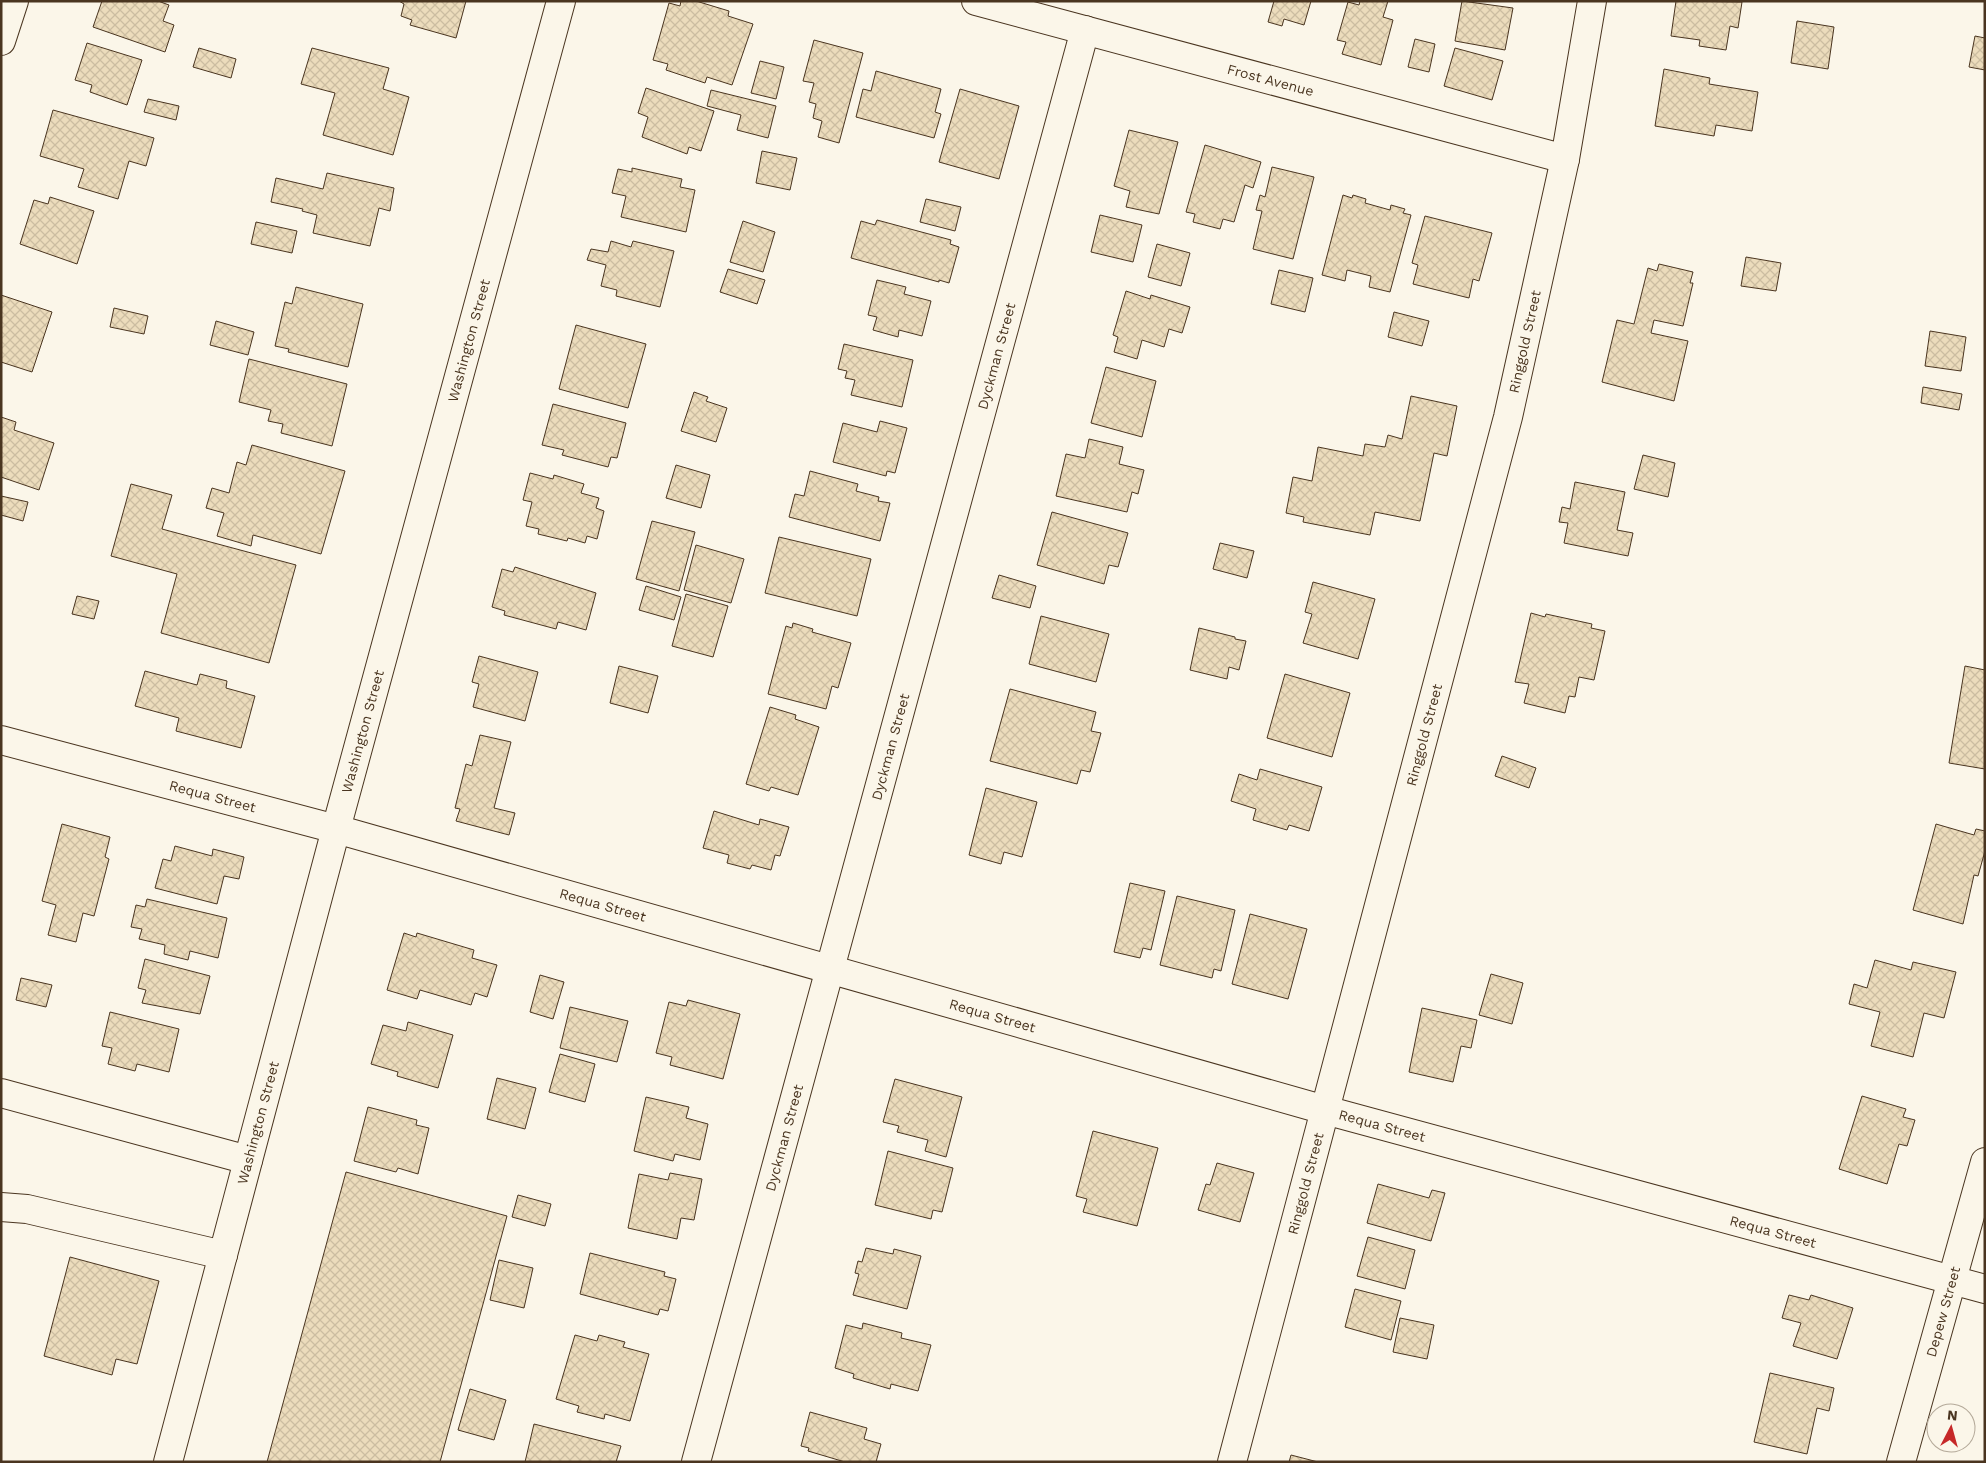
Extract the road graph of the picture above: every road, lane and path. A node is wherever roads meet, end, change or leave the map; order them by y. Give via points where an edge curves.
1 (14, 1) edge
2 (561, 1) edge
3 (976, 1) edge
4 (1592, 1) edge
5 (1085, 30) junction
6 (1, 41) edge
7 (1566, 159) junction
8 (1, 740) edge
9 (336, 829) junction
10 (831, 969) junction
11 (1, 1093) edge
12 (1325, 1110) junction
13 (248, 1160) junction
14 (1985, 1162) edge
15 (1, 1207) edge
16 (223, 1255) junction
17 (1952, 1281) junction
18 (1985, 1289) edge
19 (168, 1462) edge
20 (696, 1462) edge
21 (1232, 1462) edge
22 (1901, 1462) edge

1 - 6 street
2 - 9 street, Washington Street
3 - 5 street, Frost Avenue
4 - 7 street, Ringgold Street
5 - 7 street, Frost Avenue
5 - 10 street, Dyckman Street
7 - 12 street, Ringgold Street via 1508,416
8 - 9 street, Requa Street
9 - 10 street, Requa Street
9 - 13 street, Washington Street
10 - 12 street, Requa Street
10 - 20 street, Dyckman Street
11 - 13 street
12 - 17 street, Requa Street
12 - 21 street, Ringgold Street
13 - 16 street, Washington Street
14 - 17 street, Depew Street
15 - 16 street via 27,1209
16 - 19 street, Washington Street
17 - 18 street, Requa Street
17 - 22 street, Depew Street

